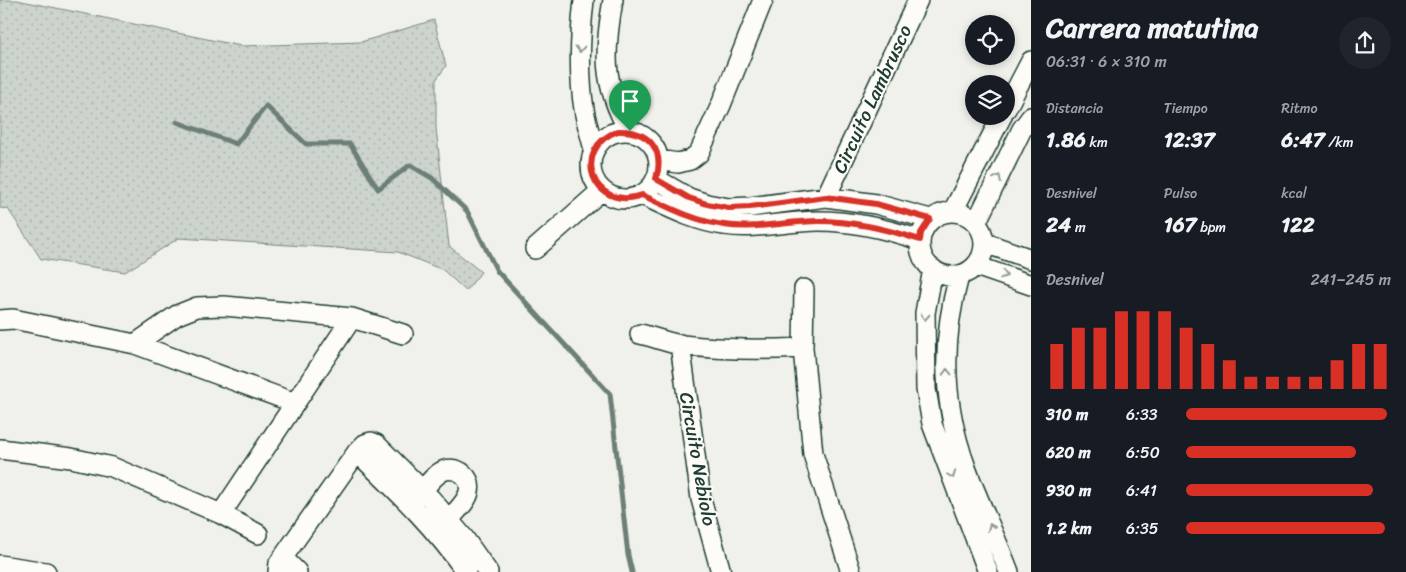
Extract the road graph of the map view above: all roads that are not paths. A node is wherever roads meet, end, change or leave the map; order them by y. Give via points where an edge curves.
1 (584, 0) edge
2 (613, 0) edge
3 (763, 0) edge
4 (918, 0) edge
5 (1031, 61) edge
6 (1015, 92) edge
7 (1031, 117) edge
8 (997, 125) edge
9 (630, 131) junction
10 (594, 150) junction
11 (659, 160) junction
12 (656, 179) junction
13 (602, 190) junction
14 (642, 195) junction
15 (826, 197) junction
16 (953, 211) junction
17 (930, 219) junction
18 (977, 222) junction
19 (920, 240) junction
20 (985, 243) junction
21 (535, 249) dead end
22 (1031, 259) edge
23 (976, 266) junction
24 (933, 269) junction
25 (959, 276) junction
26 (1031, 285) edge
27 (804, 289) dead end
28 (352, 318) junction
29 (0, 320) edge
30 (403, 334) dead end
31 (640, 334) dead end
32 (135, 344) junction
33 (680, 344) junction
34 (803, 348) junction
35 (296, 402) junction
36 (0, 449) edge
37 (423, 500) junction
38 (221, 514) junction
39 (448, 520) junction
40 (258, 534) dead end
41 (0, 565) edge
42 (280, 565) edge
43 (46, 572) edge
44 (297, 572) edge
45 (466, 572) edge
46 (488, 572) edge
47 (721, 572) edge
48 (851, 572) edge
49 (988, 572) edge
50 (1009, 572) edge

1 -> 10 street via 580,68 584,110
2 - 9 street via 606,60 613,97
3 - 11 street via 698,153 690,160 678,163
4 - 15 street, Circuito Lambrusco
5 - 6 street
18 -> 7 street via 1022,129
8 - 16 street
9 - 10 street via 609,134
9 - 11 street via 649,140
10 - 13 street via 593,175
11 - 12 street
12 - 14 street
12 - 15 street via 689,198 729,208
13 - 14 street via 621,199
13 - 21 street
14 - 19 street via 696,219 724,225 747,227 820,221 893,232
15 - 17 street via 876,204
16 - 17 street
16 - 18 street via 963,212
17 - 19 street
18 - 20 street
19 - 24 street via 920,250
20 - 22 street
20 - 23 street via 984,254
23 - 25 street
23 -> 26 street
24 - 25 street via 942,275
24 -> 49 street via 925,313 926,389 932,424
50 -> 25 street via 973,485 951,414 947,358 949,324
27 - 34 street
28 - 30 street
28 - 32 street via 224,306 197,307 177,315
28 - 35 street
29 - 32 street via 13,319
31 - 33 street
32 - 35 street
33 - 34 street via 754,350
33 - 47 street, Circuito Nebiolo via 701,499
34 - 48 street via 814,454
35 - 38 street
36 - 38 street via 112,467
37 - 39 street
37 - 39 street via 437,474 445,470 462,472 469,485 467,497
37 - 42 street via 357,452
37 - 45 street
38 - 40 street
39 - 46 street
41 - 43 street
42 - 44 street

